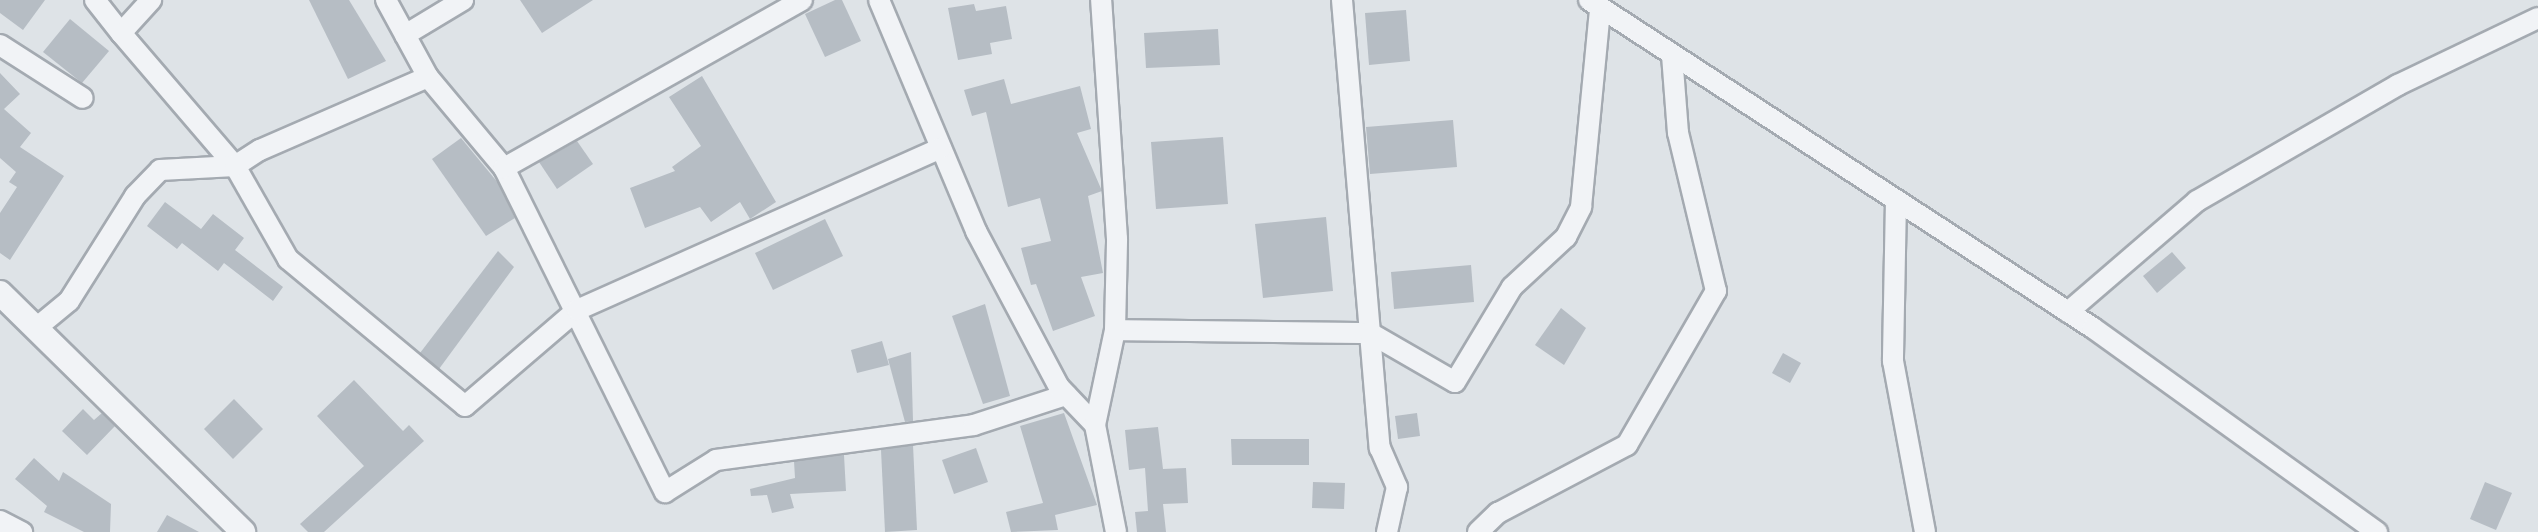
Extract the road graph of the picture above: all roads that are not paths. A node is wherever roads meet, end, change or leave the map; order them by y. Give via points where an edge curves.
1 (95, 0) edge
2 (151, 0) edge
3 (386, 0) edge
4 (464, 0) edge
5 (802, 0) edge
6 (879, 0) edge
7 (1101, 0) edge
8 (1342, 0) edge
9 (1595, 3) edge
10 (2538, 18) edge
11 (121, 33) junction
12 (405, 35) junction
13 (0, 45) edge
14 (1672, 55) junction
15 (428, 77) junction
16 (83, 98) dead end
17 (941, 148) junction
18 (236, 166) junction
19 (504, 168) junction
20 (1896, 200) junction
21 (0, 293) edge
22 (577, 310) junction
23 (2068, 312) junction
24 (35, 329) junction
25 (1115, 330) junction
26 (1370, 333) junction
27 (1066, 395) junction
28 (1095, 425) junction
29 (0, 521) edge
30 (2369, 529) edge
31 (22, 532) edge
32 (243, 532) edge
33 (1116, 532) edge
34 (1387, 532) edge
35 (1478, 532) edge
36 (1924, 532) edge

1 - 11 street
2 - 11 street
3 - 12 street
4 - 12 street
5 - 19 street
6 - 17 street
7 - 25 street via 1117,239
8 - 26 street
9 - 14 street
9 - 26 street via 1581,207 1566,237 1512,287 1455,382
10 - 23 street via 2398,85 2197,201
11 - 18 street
12 - 15 street
13 - 16 street
14 - 20 street
14 - 35 street via 1678,133 1716,291 1627,445 1498,513
15 - 18 street via 260,150
15 - 19 street
17 - 22 street
17 - 27 street via 976,231
18 - 22 street via 288,259 465,406
18 - 24 street via 160,170 135,196 69,301
19 - 22 street
20 - 23 street
20 - 36 street via 1893,361
21 - 24 street
22 - 27 street via 665,492 716,460 974,425
23 - 30 street
24 - 32 street
25 - 26 street
25 - 28 street
26 - 34 street via 1380,448 1397,487
27 - 28 street
28 - 33 street
29 - 31 street

